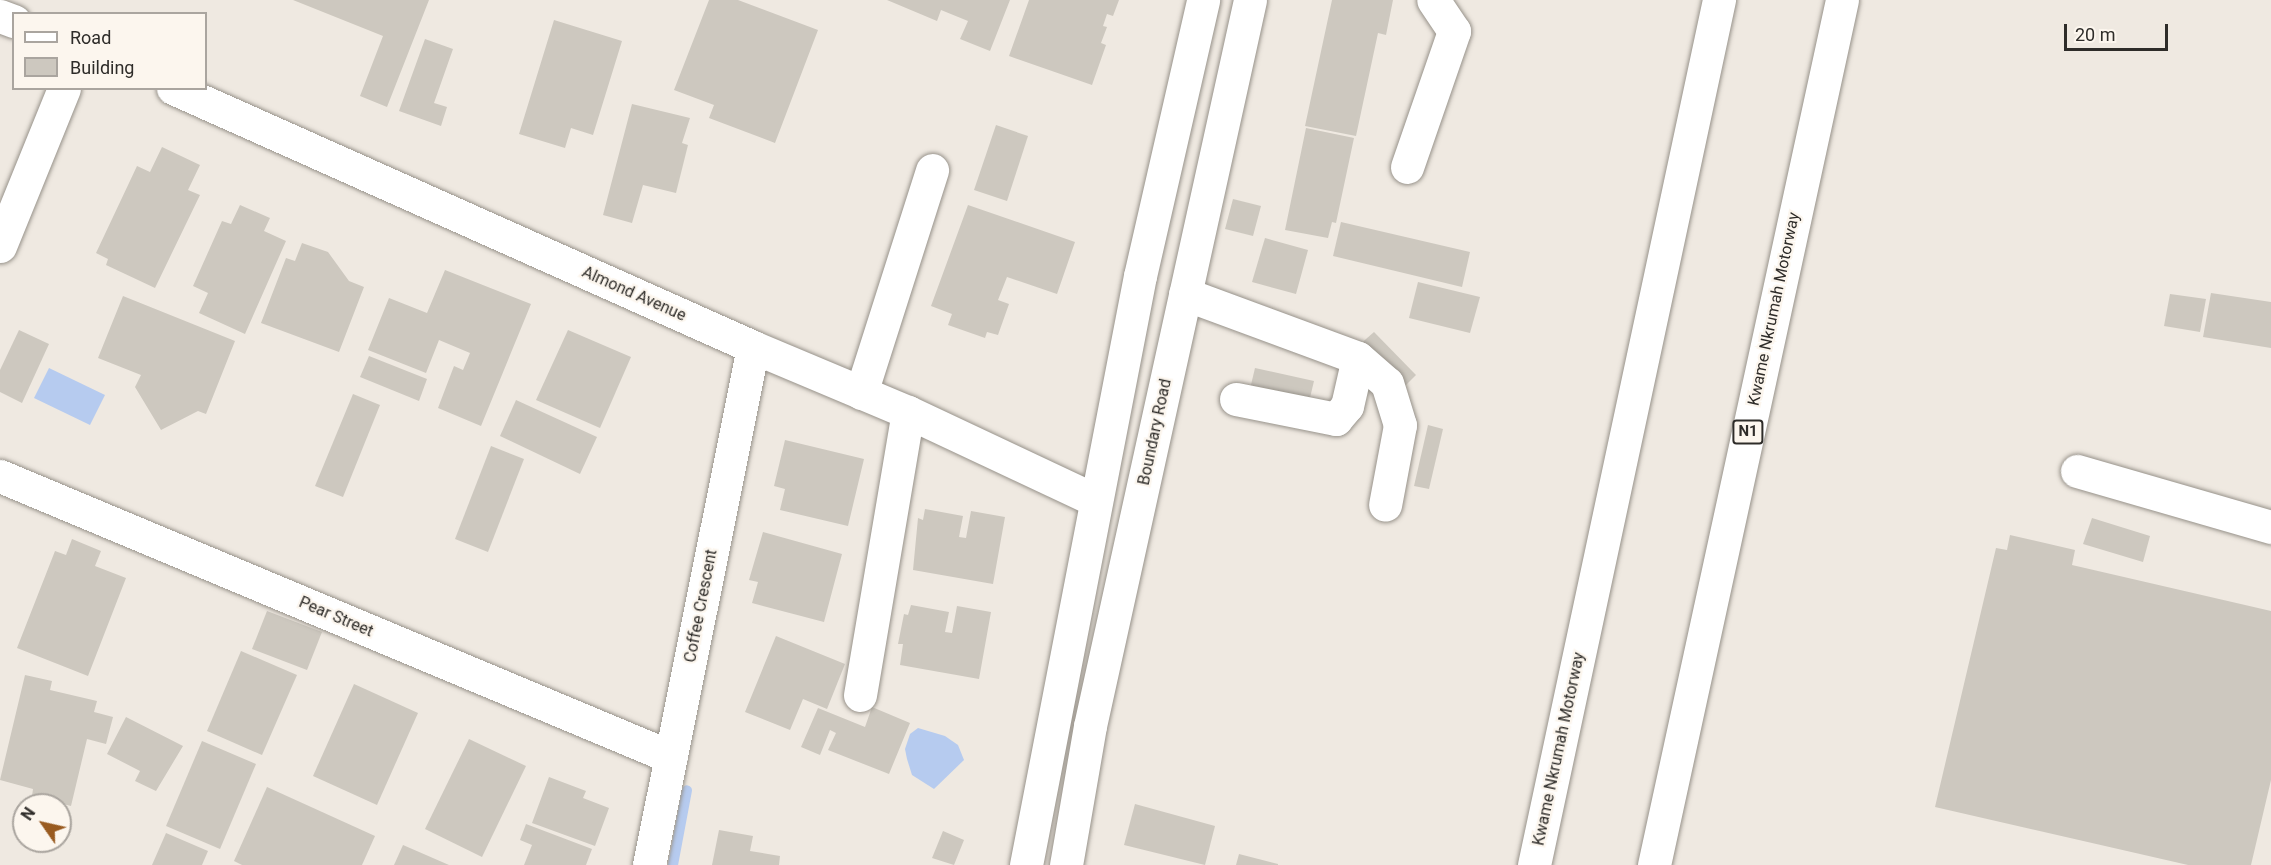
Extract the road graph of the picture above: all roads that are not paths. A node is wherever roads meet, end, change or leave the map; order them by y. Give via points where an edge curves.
1 (1203, 0) edge
2 (1250, 0) edge
3 (1433, 0) edge
4 (1719, 0) edge
5 (1842, 0) edge
6 (63, 90) edge
7 (177, 90) edge
8 (1407, 167) dead end
9 (932, 170) dead end
10 (0, 246) edge
11 (1185, 294) junction
12 (753, 347) junction
13 (1358, 358) junction
14 (861, 393) junction
15 (1236, 399) dead end
16 (908, 412) junction
17 (2077, 471) dead end
18 (0, 476) edge
19 (1095, 500) junction
20 (1385, 505) dead end
21 (2271, 527) edge
22 (860, 695) dead end
23 (671, 757) junction
24 (649, 865) edge
25 (1026, 865) edge
26 (1066, 865) edge
27 (1534, 865) edge
28 (1654, 865) edge

1 - 19 main road via 1140,276
2 - 11 main road, Boundary Road
3 - 8 main road via 1454,31
4 - 27 main road, Kwame Nkrumah Motorway
5 - 28 main road, Kwame Nkrumah Motorway / N1
6 - 10 main road
7 - 12 main road, Almond Avenue
9 - 14 main road
11 - 13 main road
11 - 26 main road, Boundary Road via 1090,726
12 - 14 main road, Almond Avenue
12 - 23 main road, Coffee Crescent
13 - 15 main road via 1347,406 1336,419
13 - 20 main road via 1387,383 1400,425
14 - 16 main road, Almond Avenue
16 - 19 main road, Almond Avenue
16 - 22 main road
17 - 21 main road
18 - 23 main road, Pear Street
19 - 25 main road
23 - 24 main road, Coffee Crescent

